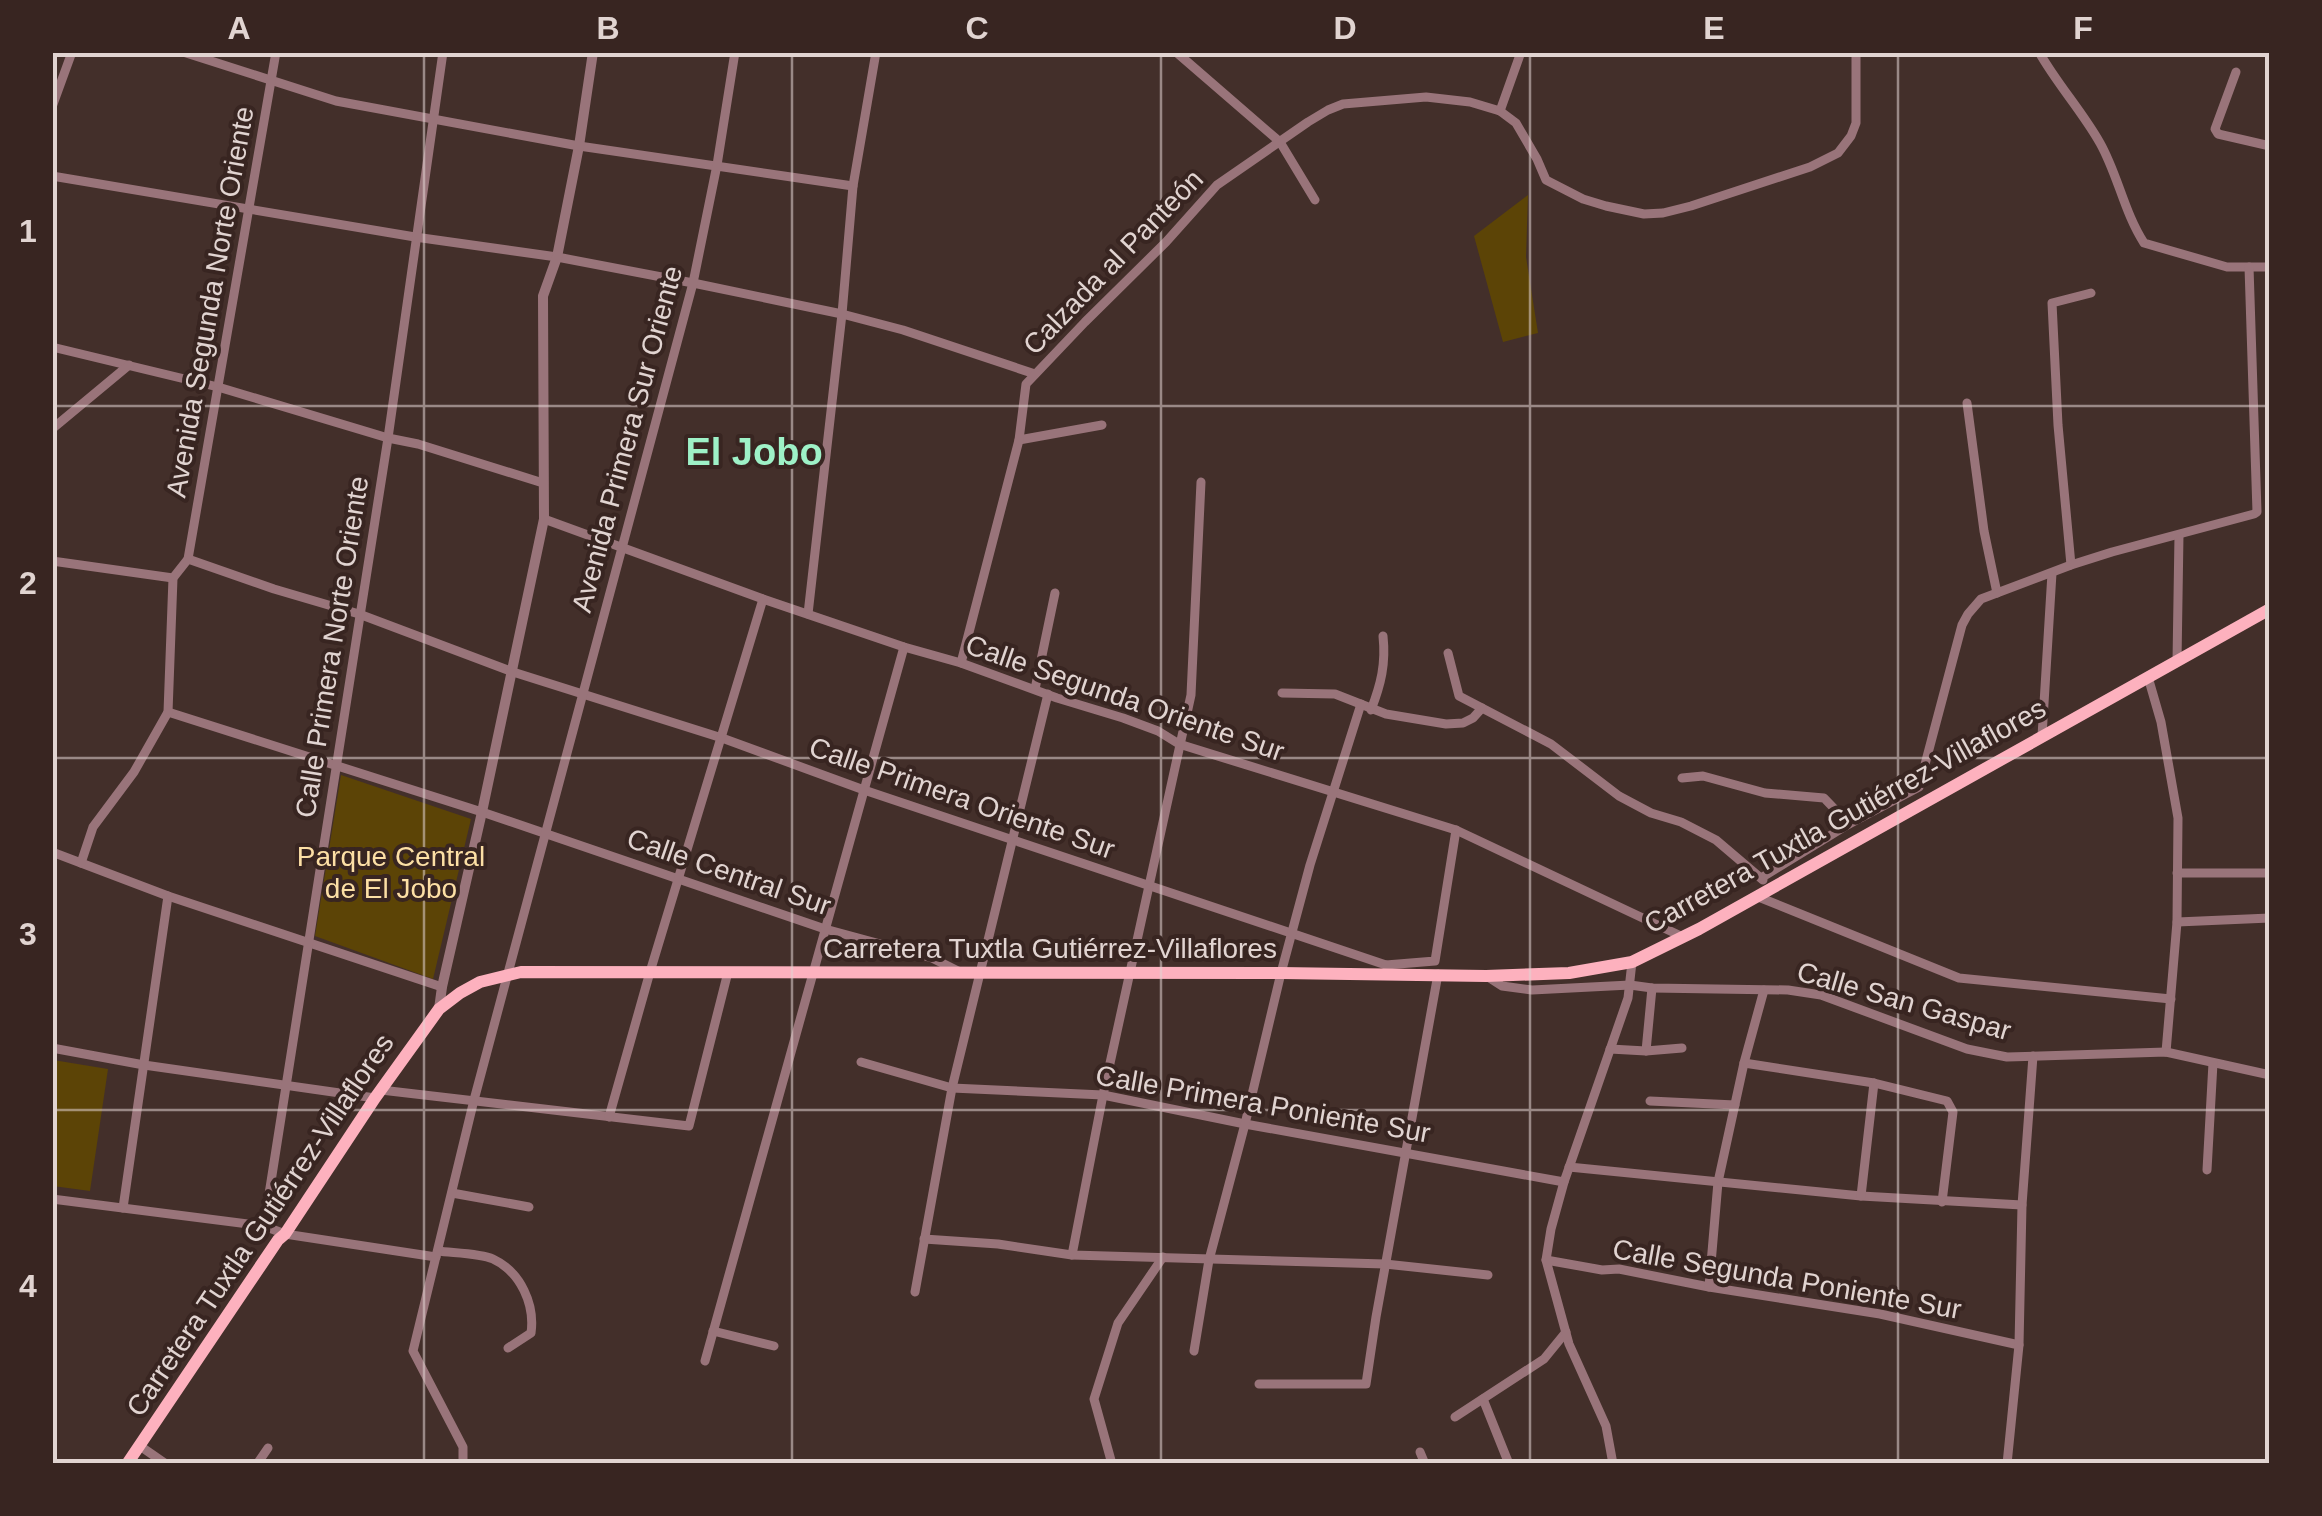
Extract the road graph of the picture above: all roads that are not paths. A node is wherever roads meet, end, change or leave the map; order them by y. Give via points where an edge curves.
1 (72, 52) edge
2 (183, 52) edge
3 (276, 52) edge
4 (443, 52) edge
5 (593, 52) edge
6 (735, 52) edge
7 (876, 52) edge
8 (1176, 52) edge
9 (1521, 52) edge
10 (1856, 52) edge
11 (2038, 52) edge
12 (2236, 72) dead end
13 (271, 81) junction
14 (52, 108) edge
15 (1500, 111) junction
16 (435, 119) junction
17 (1280, 142) junction
18 (580, 146) junction
19 (2270, 146) edge
20 (717, 165) junction
21 (52, 176) edge
22 (853, 186) junction
23 (1314, 200) dead end
24 (249, 209) junction
25 (415, 238) junction
26 (557, 257) junction
27 (2249, 267) junction
28 (2270, 267) edge
29 (693, 283) junction
30 (2091, 292) dead end
31 (842, 314) junction
32 (52, 347) edge
33 (129, 364) junction
34 (1035, 374) junction
35 (218, 387) junction
36 (1967, 402) dead end
37 (1102, 426) dead end
38 (52, 430) edge
39 (388, 438) junction
40 (1019, 440) junction
41 (1201, 482) dead end
42 (543, 483) junction
43 (544, 519) junction
44 (2179, 536) junction
45 (622, 548) junction
46 (188, 560) junction
47 (52, 561) edge
48 (2072, 565) junction
49 (2052, 573) junction
50 (174, 578) junction
51 (1055, 594) dead end
52 (1997, 594) junction
53 (763, 599) junction
54 (2270, 609) edge
55 (359, 614) junction
56 (808, 614) junction
57 (1383, 636) dead end
58 (904, 647) junction
59 (1448, 653) dead end
60 (2177, 661) junction
61 (962, 663) junction
62 (513, 672) junction
63 (2148, 677) junction
64 (1035, 689) junction
65 (1282, 693) dead end
66 (1048, 694) junction
67 (582, 696) junction
68 (1361, 704) junction
69 (1482, 708) junction
70 (1371, 710) junction
71 (168, 712) junction
72 (2042, 736) junction
73 (722, 738) junction
74 (1179, 744) junction
75 (336, 765) junction
76 (1682, 778) dead end
77 (1919, 786) junction
78 (864, 790) junction
79 (1943, 792) junction
80 (1332, 793) junction
81 (482, 812) junction
82 (1849, 824) junction
83 (1456, 830) junction
84 (546, 834) junction
85 (1012, 838) junction
86 (52, 852) edge
87 (80, 863) junction
88 (2177, 873) junction
89 (2270, 873) edge
90 (679, 878) junction
91 (1151, 885) junction
92 (1762, 888) junction
93 (168, 896) junction
94 (2270, 918) edge
95 (2177, 922) junction
96 (825, 929) junction
97 (1291, 934) junction
98 (1683, 937) junction
99 (308, 943) junction
100 (907, 952) junction
101 (1632, 962) junction
102 (1437, 968) junction
103 (1388, 970) junction
104 (650, 972) junction
105 (728, 972) junction
106 (814, 972) junction
107 (899, 972) junction
108 (960, 973) junction
109 (982, 973) junction
110 (1281, 973) junction
111 (509, 974) junction
112 (1131, 974) junction
113 (1486, 976) junction
114 (1630, 986) junction
115 (442, 987) junction
116 (1652, 988) junction
117 (1764, 990) junction
118 (2172, 1000) junction
119 (439, 1009) junction
120 (52, 1048) edge
121 (1682, 1048) dead end
122 (1610, 1049) junction
123 (1646, 1051) junction
124 (2166, 1052) junction
125 (2034, 1056) junction
126 (862, 1062) dead end
127 (1744, 1063) junction
128 (2213, 1063) junction
129 (144, 1064) junction
130 (2270, 1076) edge
131 (1874, 1083) junction
132 (286, 1085) junction
133 (952, 1088) junction
134 (378, 1094) junction
135 (1103, 1095) junction
136 (474, 1100) junction
137 (1650, 1101) dead end
138 (1736, 1104) junction
139 (609, 1117) junction
140 (1245, 1124) junction
141 (1408, 1153) junction
142 (1569, 1167) junction
143 (2207, 1170) dead end
144 (1564, 1182) junction
145 (1718, 1182) junction
146 (452, 1193) junction
147 (1860, 1196) junction
148 (52, 1198) edge
149 (1942, 1202) junction
150 (2022, 1205) junction
151 (529, 1206) dead end
152 (123, 1208) junction
153 (264, 1226) junction
154 (285, 1234) junction
155 (924, 1239) junction
156 (437, 1254) junction
157 (1072, 1254) junction
158 (1163, 1257) junction
159 (1209, 1260) junction
160 (1546, 1260) junction
161 (1386, 1264) junction
162 (1488, 1275) dead end
163 (1710, 1287) junction
164 (914, 1292) dead end
165 (713, 1331) junction
166 (1566, 1332) junction
167 (774, 1346) dead end
168 (2019, 1346) junction
169 (508, 1348) dead end
170 (1194, 1351) dead end
171 (705, 1362) dead end
172 (1260, 1384) dead end
173 (1483, 1398) junction
174 (1455, 1416) dead end
175 (140, 1446) junction
176 (268, 1448) dead end
177 (1420, 1452) dead end
178 (127, 1464) edge
179 (166, 1464) edge
180 (257, 1464) edge
181 (463, 1464) edge
182 (1112, 1464) edge
183 (1425, 1464) edge
184 (1510, 1464) edge
185 (1613, 1464) edge
186 (2007, 1464) edge

1 - 14 street
2 - 13 street
3 - 13 street, Avenida Segunda Norte Oriente
4 - 16 street, Calle Primera Norte Oriente
5 - 18 street
6 - 20 street, Avenida Primera Sur Oriente
7 - 22 street
8 - 17 street
9 - 15 street
10 - 15 street via 1856,123 1838,153 1691,206 1644,214 1583,199 1546,180 1516,123
11 - 27 street via 2099,141 2144,244
12 - 19 street via 2215,129
13 - 16 street
13 - 24 street, Avenida Segunda Norte Oriente
15 - 17 street, Calzada al Panteón via 1426,97 1344,104
16 - 18 street
16 - 25 street, Calle Primera Norte Oriente
17 - 23 street
17 - 34 street, Calzada al Panteón via 1217,184
18 - 20 street
18 - 26 street
20 - 22 street
20 - 29 street, Avenida Primera Sur Oriente
21 - 24 street
22 - 31 street
24 - 25 street
24 - 35 street, Avenida Segunda Norte Oriente
25 - 26 street
25 - 39 street, Calle Primera Norte Oriente
26 - 29 street
26 - 42 street via 543,296
27 - 28 street
27 - 44 street via 2257,512
29 - 31 street
29 - 45 street, Avenida Primera Sur Oriente
30 - 48 street via 2052,304
31 - 34 street
31 - 56 street
32 - 33 street
33 - 35 street
33 - 38 street
34 - 40 street, Calzada al Panteón via 1026,384
35 - 39 street
35 - 46 street, Avenida Segunda Norte Oriente
36 - 52 street
37 - 40 street
39 - 42 street
39 - 55 street, Calle Primera Norte Oriente
40 - 61 street, Calzada al Panteón
41 - 74 street via 1191,695
42 - 43 street
43 - 45 street, Calle Segunda Oriente Sur
43 - 62 street
44 - 48 street
44 - 60 street
45 - 53 street, Calle Segunda Oriente Sur
45 - 67 street, Avenida Primera Sur Oriente
46 - 50 street
46 - 55 street, Calle Primera Oriente Sur
47 - 50 street
48 - 49 street
49 - 52 street
49 - 72 street
50 - 71 street
51 - 64 street
52 - 77 street via 1981,599 1962,625
53 - 56 street, Calle Segunda Oriente Sur
53 - 73 street
54 - 60 main road, Carretera Tuxtla Gutiérrez-Villaflores
55 - 62 street, Calle Primera Oriente Sur
55 - 75 street, Calle Primera Norte Oriente
56 - 58 street, Calle Segunda Oriente Sur
57 - 70 street via 1383,676
58 - 61 street, Calle Segunda Oriente Sur
58 - 78 street
59 - 69 street via 1459,696
60 - 63 main road, Carretera Tuxtla Gutiérrez-Villaflores
61 - 64 street, Calle Segunda Oriente Sur
62 - 67 street, Calle Primera Oriente Sur
62 - 81 street
63 - 72 main road, Carretera Tuxtla Gutiérrez-Villaflores
63 - 88 street via 2178,818
64 - 66 street, Calle Segunda Oriente Sur
65 - 68 street via 1334,694
66 - 74 street, Calle Segunda Oriente Sur
66 - 85 street
67 - 73 street, Calle Primera Oriente Sur
67 - 84 street, Avenida Primera Sur Oriente
68 - 70 street
68 - 80 street
69 - 70 street via 1463,723 1446,724
69 - 92 street via 1551,744 1650,814 1716,840
71 - 75 street, Calle Central Sur
71 - 87 street via 93,827
72 - 79 main road, Carretera Tuxtla Gutiérrez-Villaflores
73 - 78 street, Calle Primera Oriente Sur
73 - 90 street
74 - 80 street, Calle Segunda Oriente Sur
74 - 91 street
75 - 81 street, Calle Central Sur
75 - 99 street, Calle Primera Norte Oriente
76 - 82 street via 1824,798
77 - 79 street
77 - 82 street
78 - 85 street, Calle Primera Oriente Sur
78 - 96 street
79 - 92 main road, Carretera Tuxtla Gutiérrez-Villaflores
80 - 83 street, Calle Segunda Oriente Sur
80 - 97 street
81 - 84 street, Calle Central Sur
81 - 115 street
82 - 92 street
83 - 98 street, Calle Segunda Oriente Sur
83 - 102 street
84 - 90 street, Calle Central Sur
84 - 111 street, Avenida Primera Sur Oriente
85 - 91 street, Calle Primera Oriente Sur
85 - 109 street
86 - 87 street
87 - 93 street
88 - 89 street
88 - 95 street
90 - 96 street, Calle Central Sur
90 - 104 street
91 - 97 street, Calle Primera Oriente Sur
91 - 112 street
92 - 98 main road, Carretera Tuxtla Gutiérrez-Villaflores
92 - 118 street via 1958,978
93 - 99 street
93 - 129 street
94 - 95 street
95 - 118 street
96 - 100 street, Calle Central Sur
96 - 106 street
97 - 103 street, Calle Primera Oriente Sur
97 - 110 street
98 - 101 main road, Carretera Tuxtla Gutiérrez-Villaflores
99 - 115 street
99 - 132 street, Calle Primera Norte Oriente
100 - 107 street
100 - 108 street, Calle Central Sur
101 - 113 main road, Carretera Tuxtla Gutiérrez-Villaflores
101 - 114 street
102 - 103 main road, Carretera Tuxtla Gutiérrez-Villaflores
102 - 113 main road, Carretera Tuxtla Gutiérrez-Villaflores
102 - 141 street
103 - 110 main road, Carretera Tuxtla Gutiérrez-Villaflores
104 - 105 main road, Carretera Tuxtla Gutiérrez-Villaflores
104 - 111 main road, Carretera Tuxtla Gutiérrez-Villaflores
104 - 139 street
105 - 106 main road, Carretera Tuxtla Gutiérrez-Villaflores
105 - 139 street via 689,1126
106 - 107 main road, Carretera Tuxtla Gutiérrez-Villaflores
106 - 165 street
107 - 108 main road, Carretera Tuxtla Gutiérrez-Villaflores
108 - 109 main road, Carretera Tuxtla Gutiérrez-Villaflores
109 - 112 main road, Carretera Tuxtla Gutiérrez-Villaflores
109 - 133 street
110 - 112 main road, Carretera Tuxtla Gutiérrez-Villaflores
110 - 140 street
111 - 119 main road, Carretera Tuxtla Gutiérrez-Villaflores via 480,982
111 - 136 street, Avenida Primera Sur Oriente
112 - 135 street
113 - 114 street, Calle San Gaspar via 1532,990
114 - 116 street, Calle San Gaspar
114 - 122 street
115 - 119 street
116 - 117 street, Calle San Gaspar
116 - 123 street
117 - 125 street, Calle San Gaspar via 1822,995 1968,1049
117 - 127 street
118 - 124 street
119 - 134 main road, Carretera Tuxtla Gutiérrez-Villaflores
120 - 129 street
121 - 123 street
122 - 123 street
122 - 142 street
124 - 125 street, Calle San Gaspar
124 - 128 street, Calle San Gaspar
125 - 150 street
126 - 133 street, Calle Primera Poniente Sur
127 - 131 street
127 - 138 street
128 - 130 street, Calle San Gaspar
128 - 143 street
129 - 132 street
129 - 152 street
131 - 147 street
131 - 149 street via 1947,1101 1953,1112
132 - 134 street
132 - 153 street, Calle Primera Norte Oriente
133 - 135 street, Calle Primera Poniente Sur
133 - 155 street
134 - 136 street
134 - 154 main road, Carretera Tuxtla Gutiérrez-Villaflores
135 - 140 street, Calle Primera Poniente Sur
135 - 157 street
136 - 139 street
136 - 146 street, Avenida Primera Sur Oriente
137 - 138 street
138 - 145 street
140 - 141 street, Calle Primera Poniente Sur
140 - 159 street
141 - 144 street, Calle Primera Poniente Sur
141 - 161 street
142 - 144 street
142 - 145 street
144 - 160 street
145 - 147 street
145 - 163 street
146 - 151 street
146 - 156 street, Avenida Primera Sur Oriente
147 - 149 street
148 - 152 street
149 - 150 street
150 - 168 street
152 - 153 street
153 - 154 street
154 - 156 street
154 - 175 main road, Carretera Tuxtla Gutiérrez-Villaflores
155 - 157 street
155 - 164 street
156 - 169 street via 491,1258 521,1284 531,1334
156 - 181 street, Avenida Primera Sur Oriente via 414,1352 463,1447
157 - 158 street
158 - 159 street
158 - 182 street via 1118,1323 1094,1398
159 - 161 street
159 - 170 street
160 - 163 street, Calle Segunda Poniente Sur
160 - 166 street
161 - 162 street
161 - 172 street via 1366,1384
163 - 168 street, Calle Segunda Poniente Sur via 1880,1314
165 - 167 street
165 - 171 street
166 - 173 street via 1544,1359
166 - 185 street via 1606,1426
168 - 186 street
173 - 174 street
173 - 184 street
175 - 178 main road, Carretera Tuxtla Gutiérrez-Villaflores
175 - 179 street
176 - 180 street
177 - 183 street

